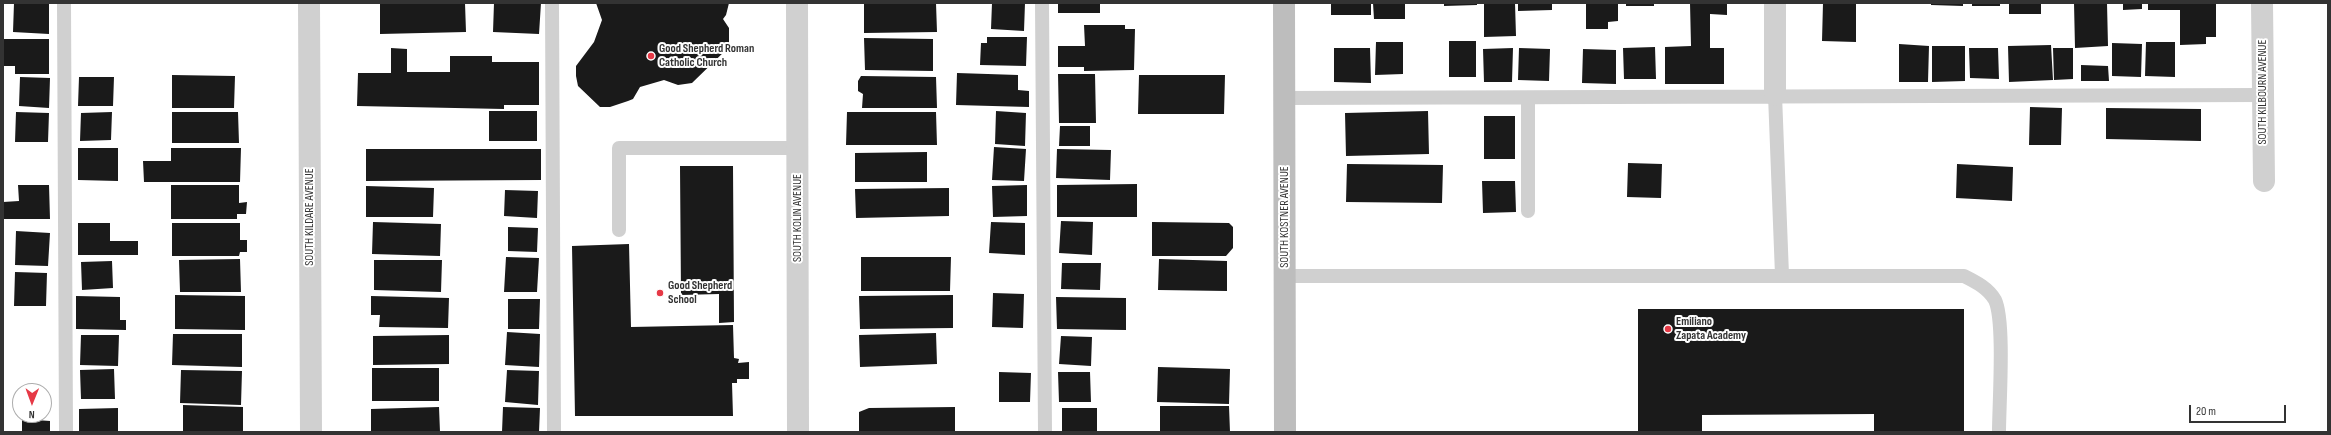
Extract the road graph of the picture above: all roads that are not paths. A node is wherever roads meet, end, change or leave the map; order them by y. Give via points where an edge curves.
1 (64, 3) edge
2 (309, 3) edge
3 (552, 3) edge
4 (797, 3) edge
5 (1042, 3) edge
6 (1284, 3) edge
7 (1775, 3) edge
8 (2262, 3) edge
9 (1776, 95) junction
10 (2263, 95) junction
11 (1284, 98) junction
12 (1528, 98) junction
13 (797, 148) junction
14 (2264, 181) dead end
15 (1528, 210) dead end
16 (619, 230) dead end
17 (1782, 275) junction
18 (1285, 276) junction
19 (66, 432) edge
20 (311, 432) edge
21 (554, 432) edge
22 (798, 432) edge
23 (1045, 432) edge
24 (1285, 432) edge
25 (1999, 432) edge

1 - 19 lane
2 - 20 street, SOUTH KILDARE AVENUE
3 - 21 lane
4 - 13 street, SOUTH KOLIN AVENUE
5 - 23 lane
6 - 11 street, SOUTH KOSTNER AVENUE
7 - 9 street
8 - 10 street, SOUTH KILBOURN AVENUE
9 - 10 lane
9 - 12 lane
9 - 17 lane
10 - 14 street, SOUTH KILBOURN AVENUE
11 - 12 lane
11 - 18 street, SOUTH KOSTNER AVENUE
12 - 15 lane
13 - 16 lane via 619,148
13 - 22 street, SOUTH KOLIN AVENUE
17 - 18 lane
17 - 25 lane via 1964,276 1981,284 1995,300 1999,322
18 - 24 street, SOUTH KOSTNER AVENUE

